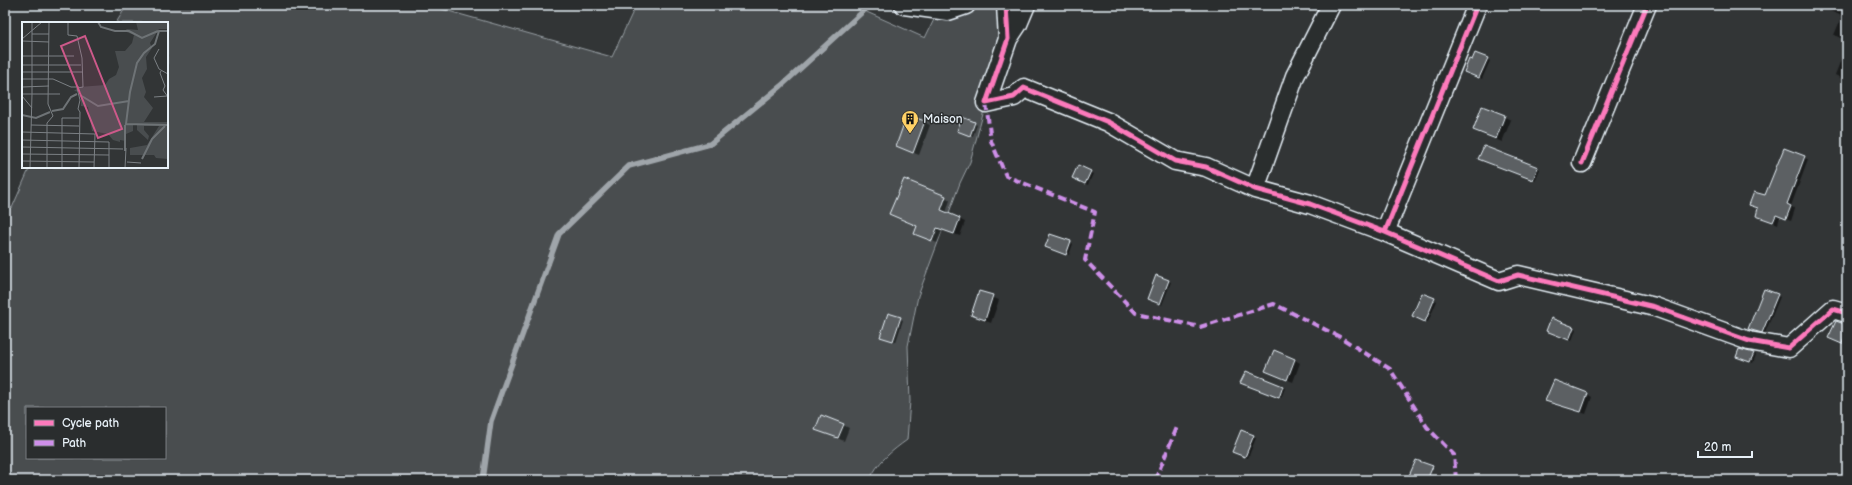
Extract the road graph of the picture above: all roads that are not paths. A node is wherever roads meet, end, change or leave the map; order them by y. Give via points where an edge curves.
1 (904, 5) edge
2 (966, 5) edge
3 (1006, 5) edge
4 (1026, 5) edge
5 (1331, 5) edge
6 (1478, 5) edge
7 (1647, 5) edge
8 (1008, 39) junction
9 (1582, 164) dead end
10 (1255, 189) junction
11 (1385, 232) junction
12 (1847, 313) edge

1 - 2 street via 948,11
3 - 8 street
4 - 8 street
5 - 10 street via 1295,76
6 - 11 street
7 - 9 street
8 - 10 street via 986,102 1014,98 1024,88 1108,122 1175,161 1206,167
10 - 11 street via 1310,204
11 - 12 street via 1499,281 1518,275 1655,307 1749,341 1788,348 1834,310

